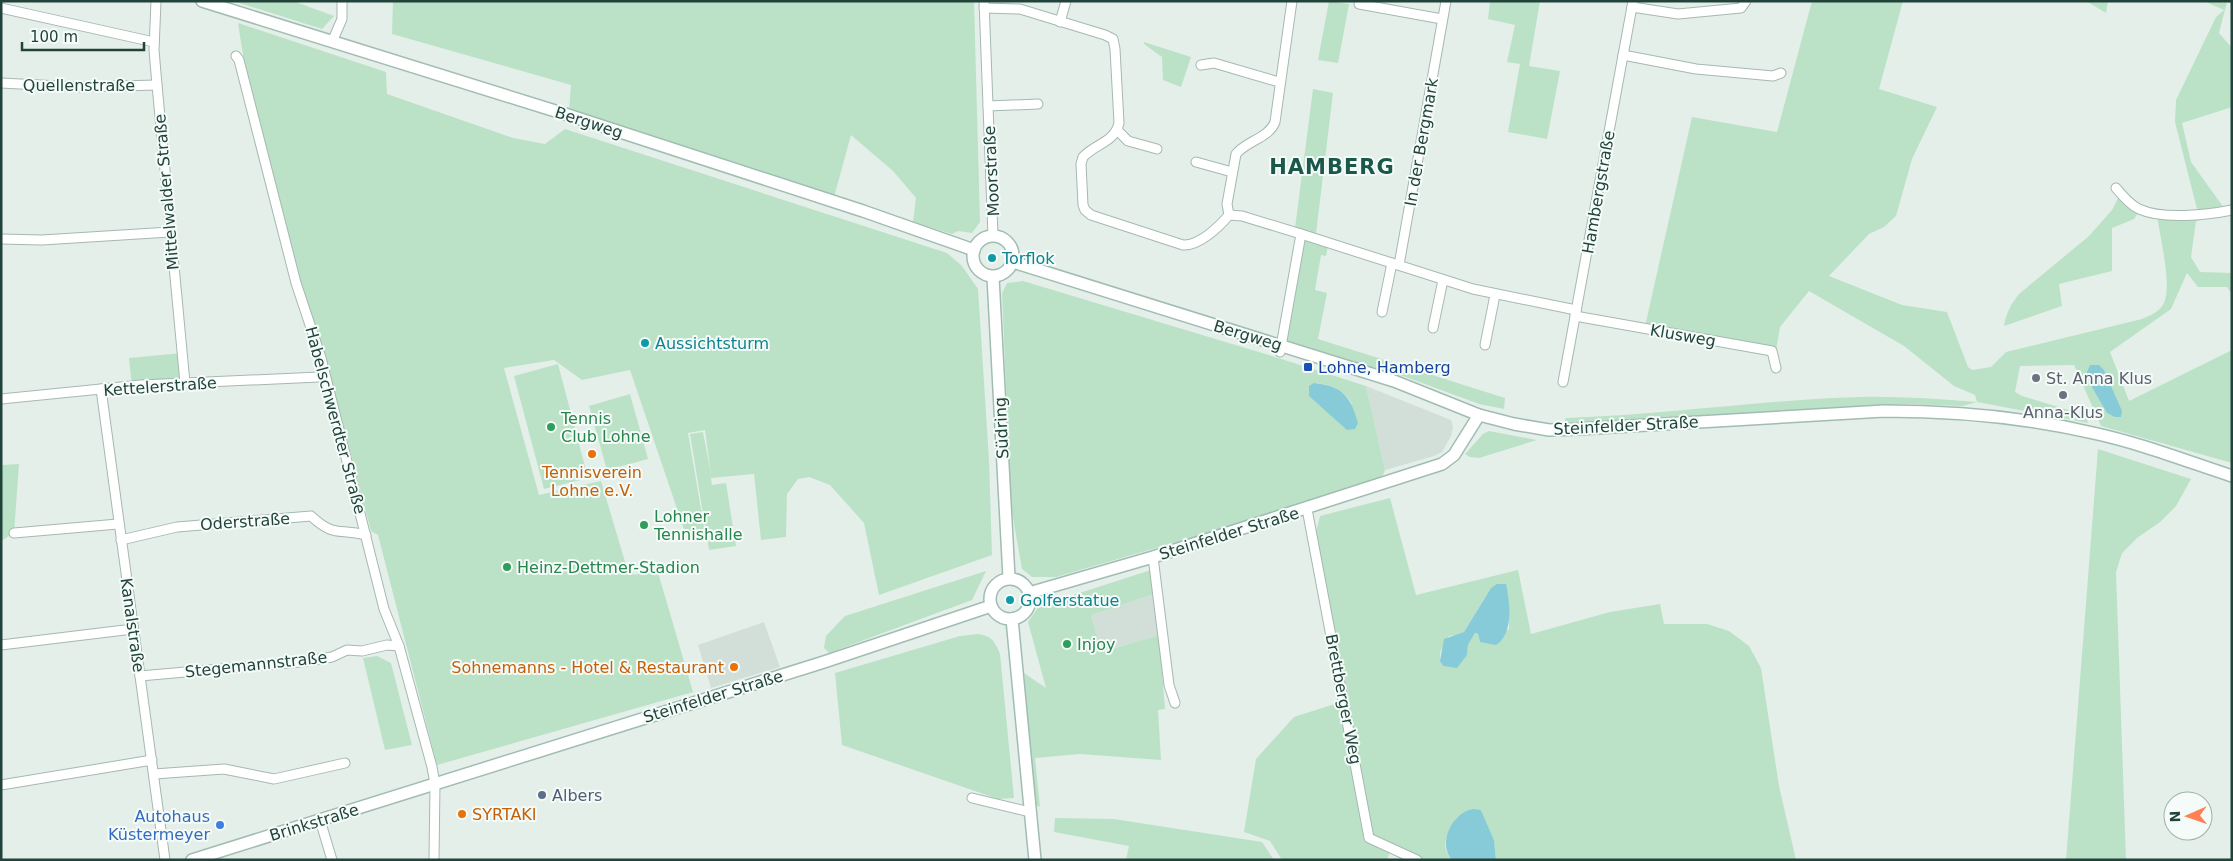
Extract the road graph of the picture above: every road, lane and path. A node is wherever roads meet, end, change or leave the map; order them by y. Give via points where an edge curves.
1 (156, 1) edge
2 (202, 1) edge
3 (342, 1) edge
4 (1066, 1) edge
5 (1292, 1) edge
6 (1446, 1) edge
7 (1746, 1) edge
8 (1359, 4) dead end
9 (1632, 4) edge
10 (984, 5) edge
11 (1, 8) edge
12 (1442, 19) junction
13 (1060, 22) junction
14 (154, 42) junction
15 (332, 42) junction
16 (1623, 54) junction
17 (236, 56) dead end
18 (1202, 65) dead end
19 (1781, 73) dead end
20 (1279, 82) junction
21 (1, 83) edge
22 (157, 85) junction
23 (1038, 104) dead end
24 (988, 106) junction
25 (1118, 131) junction
26 (1157, 149) dead end
27 (1196, 162) dead end
28 (1232, 172) junction
29 (2116, 188) dead end
30 (2232, 210) edge
31 (1229, 215) junction
32 (170, 232) junction
33 (1301, 234) junction
34 (993, 236) junction
35 (1, 239) edge
36 (974, 250) junction
37 (1013, 262) junction
38 (1396, 264) junction
39 (993, 277) junction
40 (1443, 280) junction
41 (1495, 295) junction
42 (1382, 312) dead end
43 (1576, 313) junction
44 (1433, 328) dead end
45 (1485, 345) dead end
46 (1281, 349) junction
47 (1776, 368) dead end
48 (319, 377) dead end
49 (1564, 382) dead end
50 (184, 383) junction
51 (102, 389) junction
52 (1, 399) edge
53 (1479, 415) junction
54 (2232, 476) edge
55 (1306, 509) junction
56 (118, 524) junction
57 (14, 533) dead end
58 (366, 535) junction
59 (121, 540) junction
60 (1153, 557) junction
61 (1009, 578) junction
62 (1029, 593) junction
63 (991, 606) junction
64 (1012, 619) junction
65 (133, 629) junction
66 (1, 645) edge
67 (400, 646) junction
68 (140, 676) junction
69 (1175, 703) dead end
70 (152, 760) junction
71 (345, 763) dead end
72 (154, 774) junction
73 (436, 784) junction
74 (1, 785) edge
75 (972, 798) dead end
76 (1030, 812) junction
77 (320, 820) junction
78 (195, 859) edge
79 (165, 860) edge
80 (332, 860) edge
81 (434, 860) edge
82 (1035, 860) edge
83 (1417, 860) edge

1 - 14 street, Mittelwalder Straße
2 - 15 main road, Bergweg
3 - 15 street via 342,20
4 - 13 street
5 - 20 street
6 - 12 street, In der Bergmark
7 - 9 street via 1741,8 1678,14
8 - 12 street
9 - 16 street, Hambergstraße
10 - 13 street via 1020,9
10 - 24 street, Moorstraße
11 - 14 street
12 - 38 street, In der Bergmark
13 - 25 street via 1113,39
14 - 22 street, Mittelwalder Straße
15 - 36 main road, Bergweg via 565,114
16 - 19 street via 1696,70 1773,76
16 - 43 street, Hambergstraße
17 - 58 street, Habelschwerdter Straße via 242,67 296,284 322,358
18 - 20 street via 1214,62
20 - 28 street via 1273,127 1240,149
21 - 22 street, Quellenstraße via 79,87
22 - 32 street, Mittelwalder Straße
23 - 24 street, Moorstraße
24 - 34 street, Moorstraße
25 - 26 street via 1128,140
25 - 31 street via 1083,157 1083,205 1090,215 1189,245 1220,225
27 - 28 street
28 - 31 street via 1227,204
29 - 30 street via 2146,212 2201,215
31 - 33 street
32 - 35 street via 42,240
32 - 50 street, Mittelwalder Straße
33 - 38 street
33 - 46 street
34 - 36 main road via 982,239
34 - 37 main road via 1004,239 1011,246
36 - 39 main road via 978,269
37 - 39 main road via 1004,274
37 - 46 main road, Bergweg
38 - 40 street
38 - 42 street, In der Bergmark
39 - 61 main road, Südring
40 - 41 street
40 - 44 street
41 - 43 street
41 - 45 street
43 - 47 street, Klusweg via 1772,351
43 - 49 street, Hambergstraße
46 - 53 main road, Bergweg via 1394,381
48 - 50 street, Kettelerstraße
50 - 51 street, Kettelerstraße
51 - 52 street, Kettelerstraße
51 - 56 street, Kanalstraße
53 - 54 main road, Steinfelder Straße via 1549,430 1884,411 1984,414 2095,433
53 - 55 main road, Steinfelder Straße via 1454,455 1442,464
55 - 60 main road, Steinfelder Straße
55 - 83 street, Brettberger Weg via 1369,838
56 - 57 street
56 - 59 street, Kanalstraße
58 - 59 street, Oderstraße via 332,532 311,516 177,527
58 - 67 street, Habelschwerdter Straße via 384,609
59 - 65 street, Kanalstraße
60 - 62 main road, Steinfelder Straße
60 - 69 street via 1168,685
61 - 62 main road via 1021,582
61 - 63 main road via 993,587
62 - 64 main road via 1028,607 1022,615
63 - 64 main road via 1000,616
63 - 73 main road, Steinfelder Straße
64 - 76 main road
65 - 66 street
65 - 68 street, Kanalstraße
67 - 68 street, Stegemannstraße via 347,650 332,657 300,662
67 - 73 street, Habelschwerdter Straße
68 - 70 street, Kanalstraße
70 - 72 street, Kanalstraße
70 - 74 street
71 - 72 street via 274,779 224,769
72 - 79 street, Kanalstraße
73 - 77 main road, Brinkstraße
73 - 81 street, Habelschwerdter Straße
75 - 76 street
76 - 82 main road
77 - 78 main road, Brinkstraße
77 - 80 street

